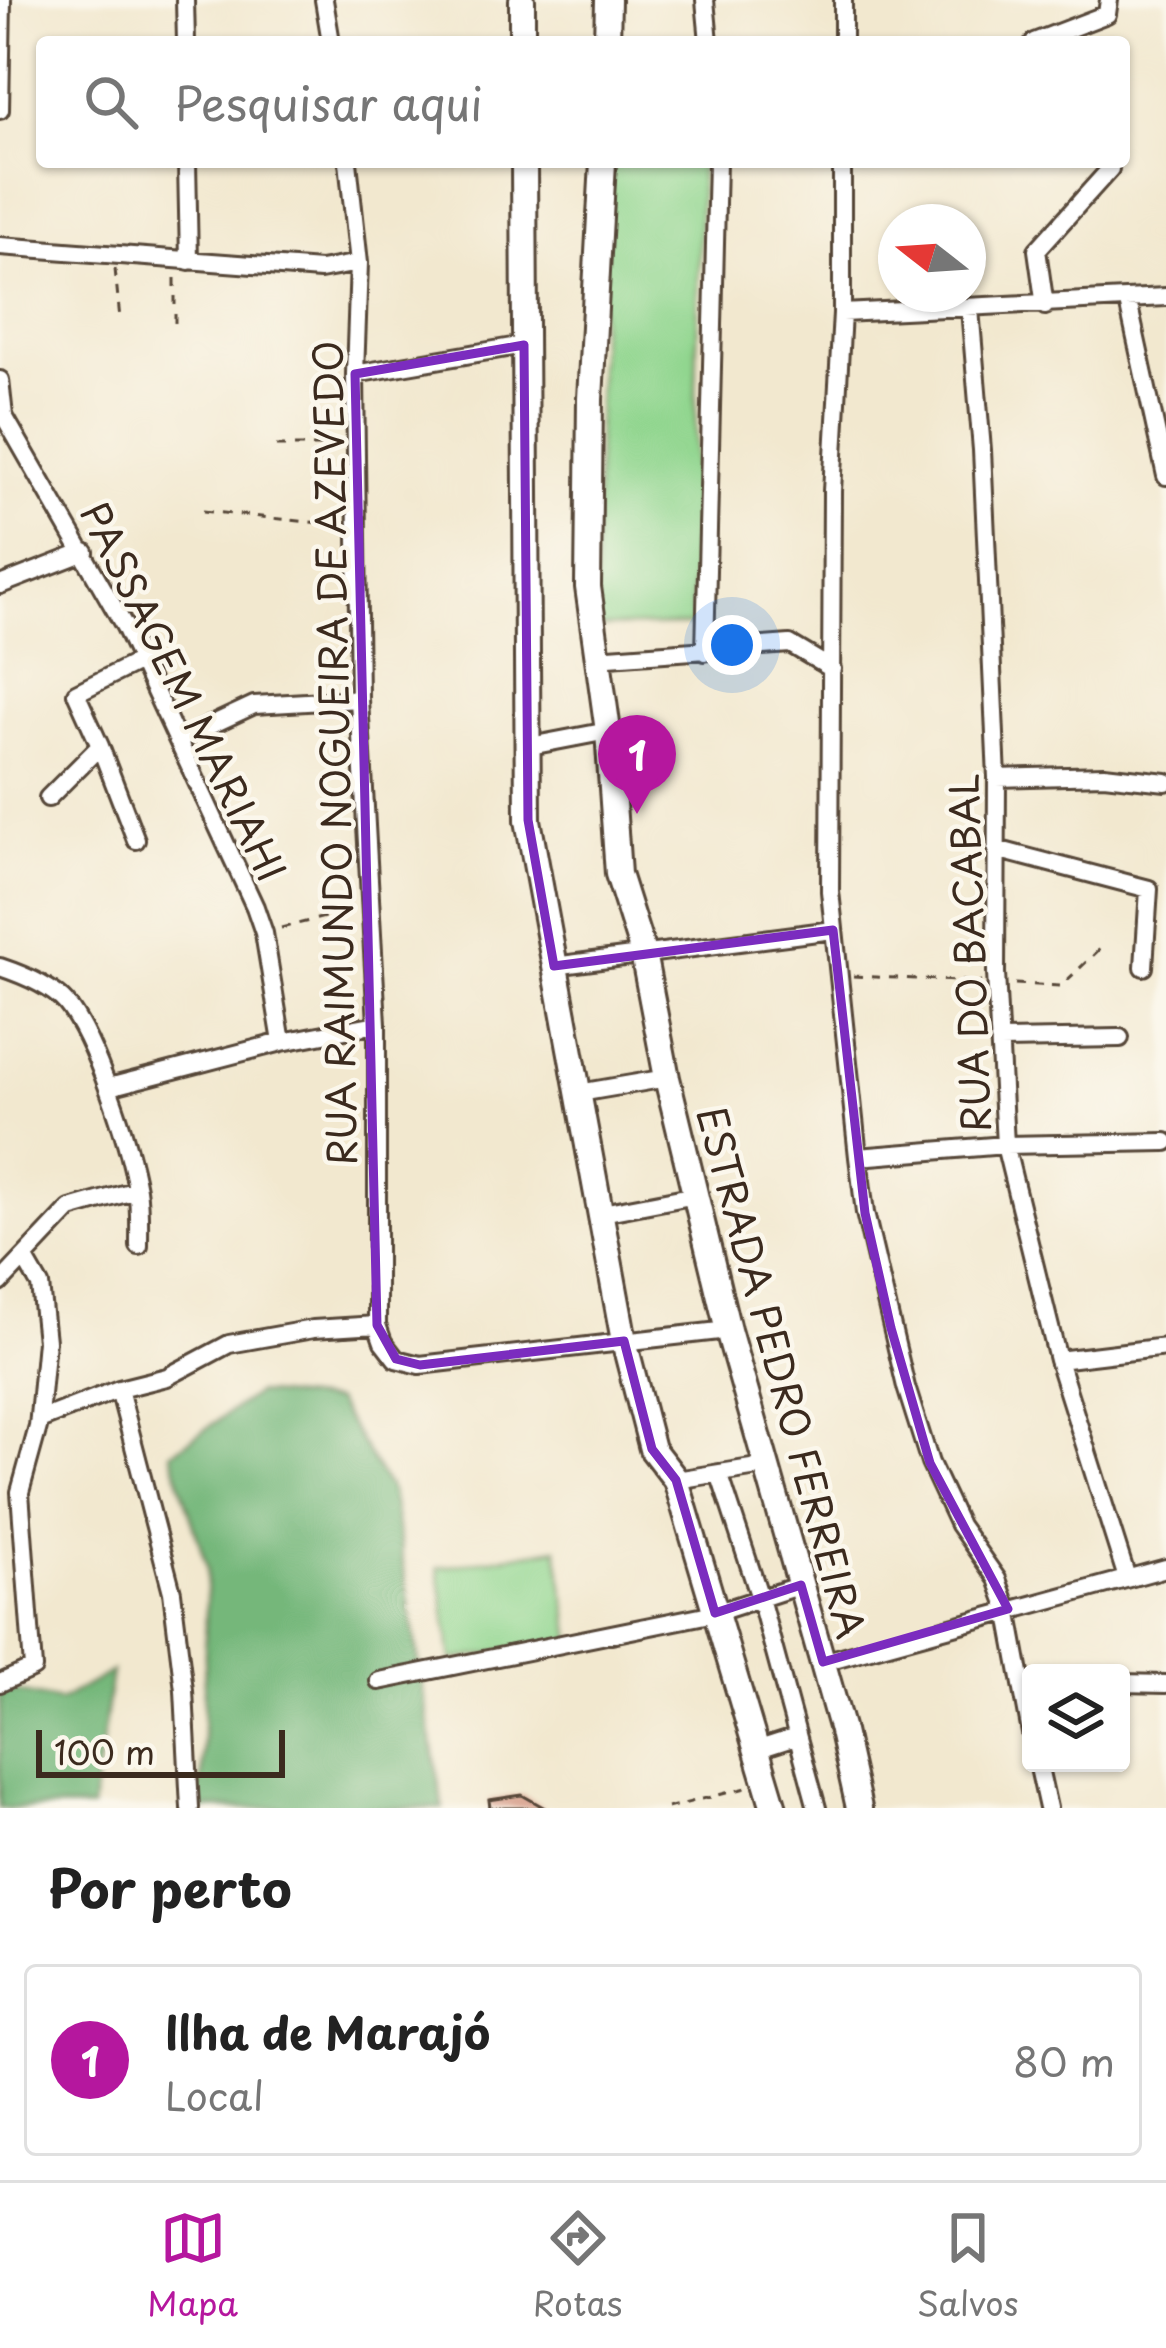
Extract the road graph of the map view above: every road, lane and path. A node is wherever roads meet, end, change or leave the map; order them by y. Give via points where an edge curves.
1 (2, 0) edge
2 (185, 0) edge
3 (324, 0) edge
4 (522, 0) edge
5 (608, 0) edge
6 (705, 0) edge
7 (843, 0) edge
8 (1109, 0) edge
9 (186, 36) edge
10 (330, 36) edge
11 (522, 36) edge
12 (607, 36) edge
13 (709, 36) edge
14 (843, 36) edge
15 (1050, 36) edge
16 (0, 110) edge
17 (187, 168) edge
18 (349, 168) edge
19 (524, 168) edge
20 (603, 168) edge
21 (717, 168) edge
22 (842, 168) edge
23 (1110, 169) dead end
24 (0, 246) edge
25 (114, 255) junction
26 (182, 260) junction
27 (358, 263) junction
28 (1166, 297) edge
29 (1128, 302) junction
30 (1045, 306) junction
31 (986, 308) edge
32 (878, 312) edge
33 (970, 312) edge
34 (842, 313) junction
35 (120, 319) dead end
36 (175, 324) dead end
37 (524, 345) junction
38 (355, 374) junction
39 (0, 380) edge
40 (2, 417) edge
41 (276, 446) dead end
42 (357, 446) junction
43 (1166, 476) edge
44 (203, 512) dead end
45 (359, 527) junction
46 (85, 552) junction
47 (0, 585) edge
48 (705, 652) junction
49 (595, 658) junction
50 (142, 660) junction
51 (832, 669) junction
52 (359, 699) junction
53 (608, 731) junction
54 (179, 740) junction
55 (100, 746) junction
56 (530, 746) junction
57 (997, 778) junction
58 (1166, 782) edge
59 (48, 798) dead end
60 (136, 840) dead end
61 (996, 849) junction
62 (373, 905) junction
63 (833, 930) junction
64 (264, 933) junction
65 (1101, 948) dead end
66 (643, 953) junction
67 (554, 966) junction
68 (0, 967) edge
69 (1144, 967) dead end
70 (839, 975) junction
71 (996, 983) junction
72 (376, 1024) junction
73 (1120, 1038) dead end
74 (999, 1040) junction
75 (282, 1042) junction
76 (667, 1078) junction
77 (109, 1087) junction
78 (579, 1093) junction
79 (1166, 1142) edge
80 (1005, 1145) junction
81 (858, 1157) junction
82 (137, 1190) junction
83 (695, 1195) junction
84 (602, 1213) junction
85 (139, 1246) dead end
86 (25, 1258) junction
87 (0, 1283) edge
88 (728, 1330) junction
89 (380, 1334) junction
90 (624, 1341) junction
91 (1166, 1347) edge
92 (1058, 1360) junction
93 (118, 1389) junction
94 (39, 1420) junction
95 (764, 1466) junction
96 (719, 1473) junction
97 (676, 1480) junction
98 (1166, 1568) edge
99 (1127, 1578) junction
100 (801, 1585) junction
101 (760, 1598) junction
102 (1008, 1609) junction
103 (715, 1613) junction
104 (823, 1662) junction
105 (1022, 1672) edge
106 (379, 1681) dead end
107 (0, 1683) edge
108 (1130, 1683) edge
109 (1166, 1684) edge
110 (796, 1737) junction
111 (759, 1749) junction
112 (1040, 1772) edge
113 (768, 1783) junction
114 (190, 1808) edge
115 (667, 1808) edge
116 (774, 1808) edge
117 (817, 1808) edge
118 (859, 1808) edge
119 (1048, 1808) edge

1 - 16 street
2 - 9 street
3 - 10 street
4 - 11 street
5 - 12 street
6 - 13 street
7 - 14 street
8 - 15 street via 1107,14
17 - 26 street
18 - 27 street, RUA RAIMUNDO NOGUEIRA DE AZEVEDO
19 - 37 street
20 - 49 street, ESTRADA PEDRO FERREIRA via 590,399
21 - 48 street
22 - 34 street
23 - 30 street via 1037,250
24 - 25 street
25 - 26 street
25 - 35 path
26 - 27 street via 320,270
26 - 36 path
27 - 38 street, RUA RAIMUNDO NOGUEIRA DE AZEVEDO
28 - 29 street
29 - 30 street
29 - 43 street
30 - 31 street
32 - 34 street
33 - 57 street, RUA DO BACABAL
34 - 51 street
37 - 38 street
37 - 56 street
38 - 42 street, RUA RAIMUNDO NOGUEIRA DE AZEVEDO
39 - 40 street, PASSAGEM MARIAHI
40 - 46 street, PASSAGEM MARIAHI
41 - 42 path
42 - 45 street, RUA RAIMUNDO NOGUEIRA DE AZEVEDO
44 - 45 path
45 - 52 street, RUA RAIMUNDO NOGUEIRA DE AZEVEDO
46 - 47 street
46 - 50 street, PASSAGEM MARIAHI
48 - 49 street
48 - 51 street via 790,644
49 - 53 street, ESTRADA PEDRO FERREIRA
50 - 54 street, PASSAGEM MARIAHI
50 - 55 street via 76,693
51 - 63 street
52 - 54 street via 254,705
52 - 62 street, RUA RAIMUNDO NOGUEIRA DE AZEVEDO
53 - 56 street
53 - 66 street, ESTRADA PEDRO FERREIRA via 618,874
54 - 64 street, PASSAGEM MARIAHI
55 - 59 street
55 - 60 street
56 - 67 street via 528,820
57 - 58 street
57 - 61 street, RUA DO BACABAL
61 - 69 street via 1149,889
61 - 71 street, RUA DO BACABAL
62 - 64 path
62 - 72 street, RUA RAIMUNDO NOGUEIRA DE AZEVEDO
63 - 66 street
63 - 70 street
64 - 75 street, PASSAGEM MARIAHI
65 - 71 path via 1061,986
66 - 67 street
66 - 76 street, ESTRADA PEDRO FERREIRA
67 - 78 street
68 - 77 street via 66,1003
70 - 71 path
70 - 81 street
71 - 74 street, RUA DO BACABAL
72 - 75 street
72 - 89 street, RUA RAIMUNDO NOGUEIRA DE AZEVEDO
73 - 74 street
74 - 80 street, RUA DO BACABAL
75 - 77 street
76 - 78 street
76 - 83 street, ESTRADA PEDRO FERREIRA
77 - 82 street
78 - 84 street
79 - 80 street
80 - 81 street
80 - 92 street, RUA DO BACABAL
81 - 102 street via 891,1328 930,1463 959,1525 992,1566
82 - 85 street
82 - 86 street via 70,1210
83 - 84 street
83 - 88 street, ESTRADA PEDRO FERREIRA
84 - 90 street
86 - 87 street
86 - 94 street via 40,1285 46,1341
88 - 90 street
88 - 95 street, ESTRADA PEDRO FERREIRA
89 - 90 street via 397,1359 420,1365
89 - 93 street via 313,1329 229,1344 167,1377
90 - 97 street via 652,1449
91 - 92 street
92 - 99 street, RUA DO BACABAL
93 - 94 street
93 - 114 street via 172,1592
94 - 107 street via 20,1492 33,1668
95 - 96 street
95 - 100 street, ESTRADA PEDRO FERREIRA
96 - 97 street
96 - 101 street
97 - 103 street
98 - 99 street
99 - 102 street
100 - 101 street
100 - 104 street, ESTRADA PEDRO FERREIRA
101 - 103 street
101 - 110 street
102 - 104 street
102 - 105 street
103 - 106 street
103 - 111 street
104 - 118 street, ESTRADA PEDRO FERREIRA
108 - 109 street
110 - 111 street
110 - 117 street
111 - 113 street
112 - 119 street
113 - 115 path
113 - 116 street

